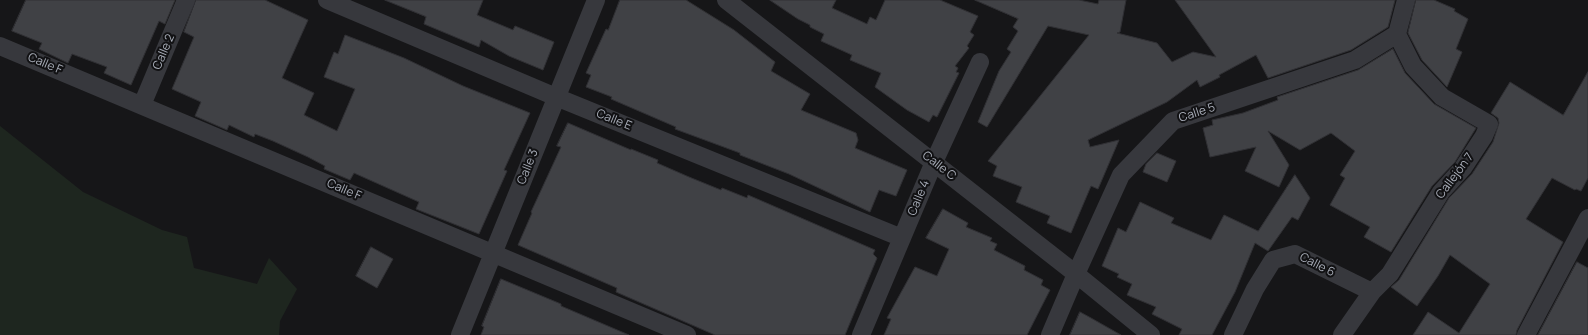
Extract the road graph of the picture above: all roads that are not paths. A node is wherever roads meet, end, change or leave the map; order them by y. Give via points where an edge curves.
1 (186, 0) edge
2 (327, 0) edge
3 (596, 0) edge
4 (726, 0) edge
5 (1406, 0) edge
6 (1397, 34) junction
7 (0, 46) edge
8 (980, 62) dead end
9 (556, 97) junction
10 (142, 104) junction
11 (934, 162) junction
12 (1588, 218) edge
13 (902, 238) junction
14 (493, 253) junction
15 (1076, 274) junction
16 (1372, 292) junction
17 (460, 335) edge
18 (688, 335) edge
19 (861, 335) edge
20 (1050, 335) edge
21 (1151, 335) edge
22 (1233, 335) edge
23 (1342, 335) edge
24 (1526, 335) edge

1 - 10 street, Calle 2
2 - 9 street, Calle E
3 - 9 street, Calle 3
4 - 11 street, Calle C
5 - 6 street
6 - 15 street, Calle 5 via 1355,60 1173,121 1121,175
6 - 16 street, Callejón 7 via 1413,66 1442,97 1489,124 1463,168 1441,192 1390,274
7 - 10 street, Calle F
8 - 11 street, Calle 4
9 - 13 street, Calle E
9 - 14 street, Calle 3
10 - 14 street, Calle F
11 - 13 street, Calle 4
11 - 15 street, Calle C
12 - 24 street
13 - 19 street, Calle 4
14 - 17 street, Calle 3
14 - 18 street, Calle F
15 - 20 street, Calle 5
15 - 21 street, Calle C
16 - 22 street, Calle 6 via 1295,254 1273,260 1255,289
16 - 23 street, Callejón 7

